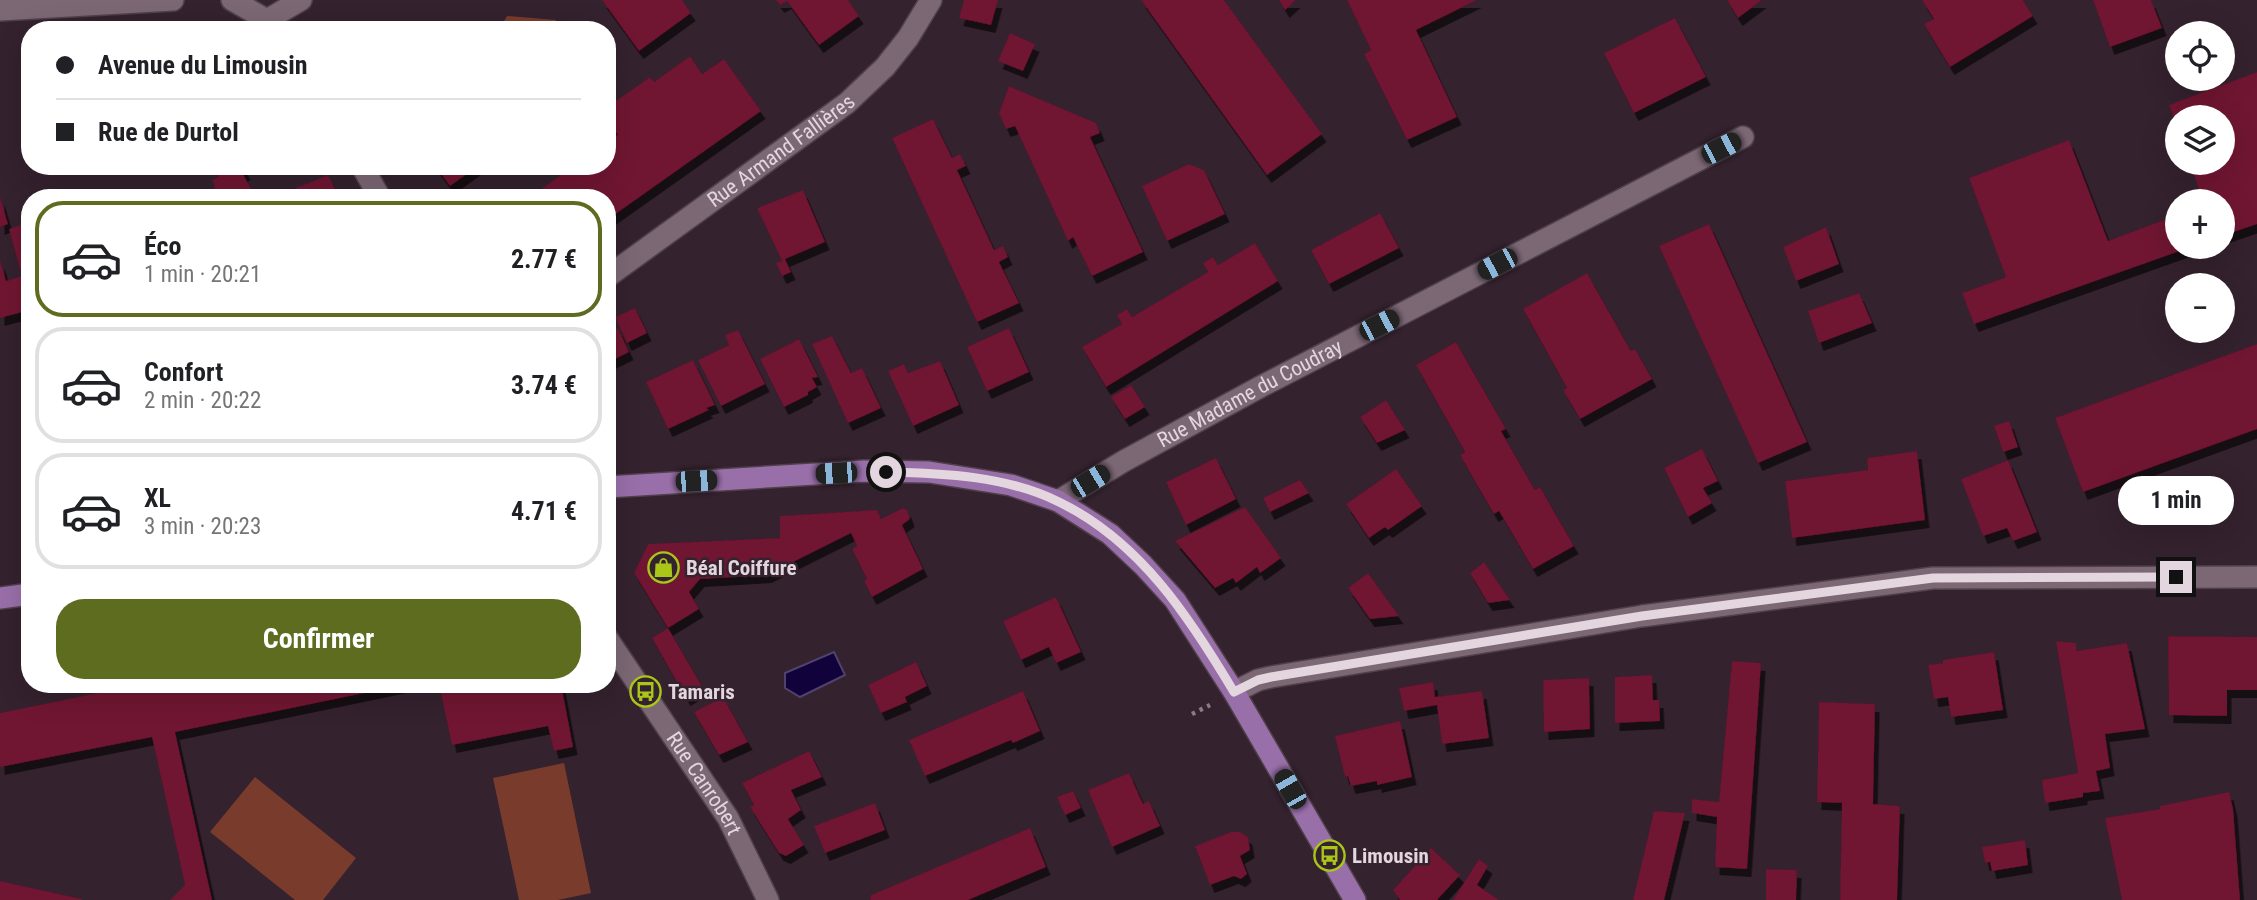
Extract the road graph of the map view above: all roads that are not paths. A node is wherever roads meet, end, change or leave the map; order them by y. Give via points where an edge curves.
1 (173, 0) edge
2 (232, 0) edge
3 (301, 0) edge
4 (931, 0) edge
5 (0, 10) edge
6 (264, 21) edge
7 (275, 21) edge
8 (1743, 137) dead end
9 (616, 270) edge
10 (616, 486) edge
11 (1058, 501) junction
12 (2257, 577) edge
13 (21, 595) edge
14 (0, 597) edge
15 (616, 652) edge
16 (1234, 692) junction
17 (767, 900) edge
18 (1355, 900) edge

1 - 5 street
2 - 6 street
3 - 7 street
4 - 9 street, Rue Armand Fallières via 908,38 847,103
8 - 11 street, Rue Madame du Coudray via 1260,387
10 - 11 main road via 864,471 929,472 1011,485
11 - 16 main road via 1110,534 1143,565 1175,600
12 - 16 street via 1933,578 1560,629 1258,680
13 - 14 main road
15 - 17 street, Rue Canrobert via 727,818
16 - 18 main road

